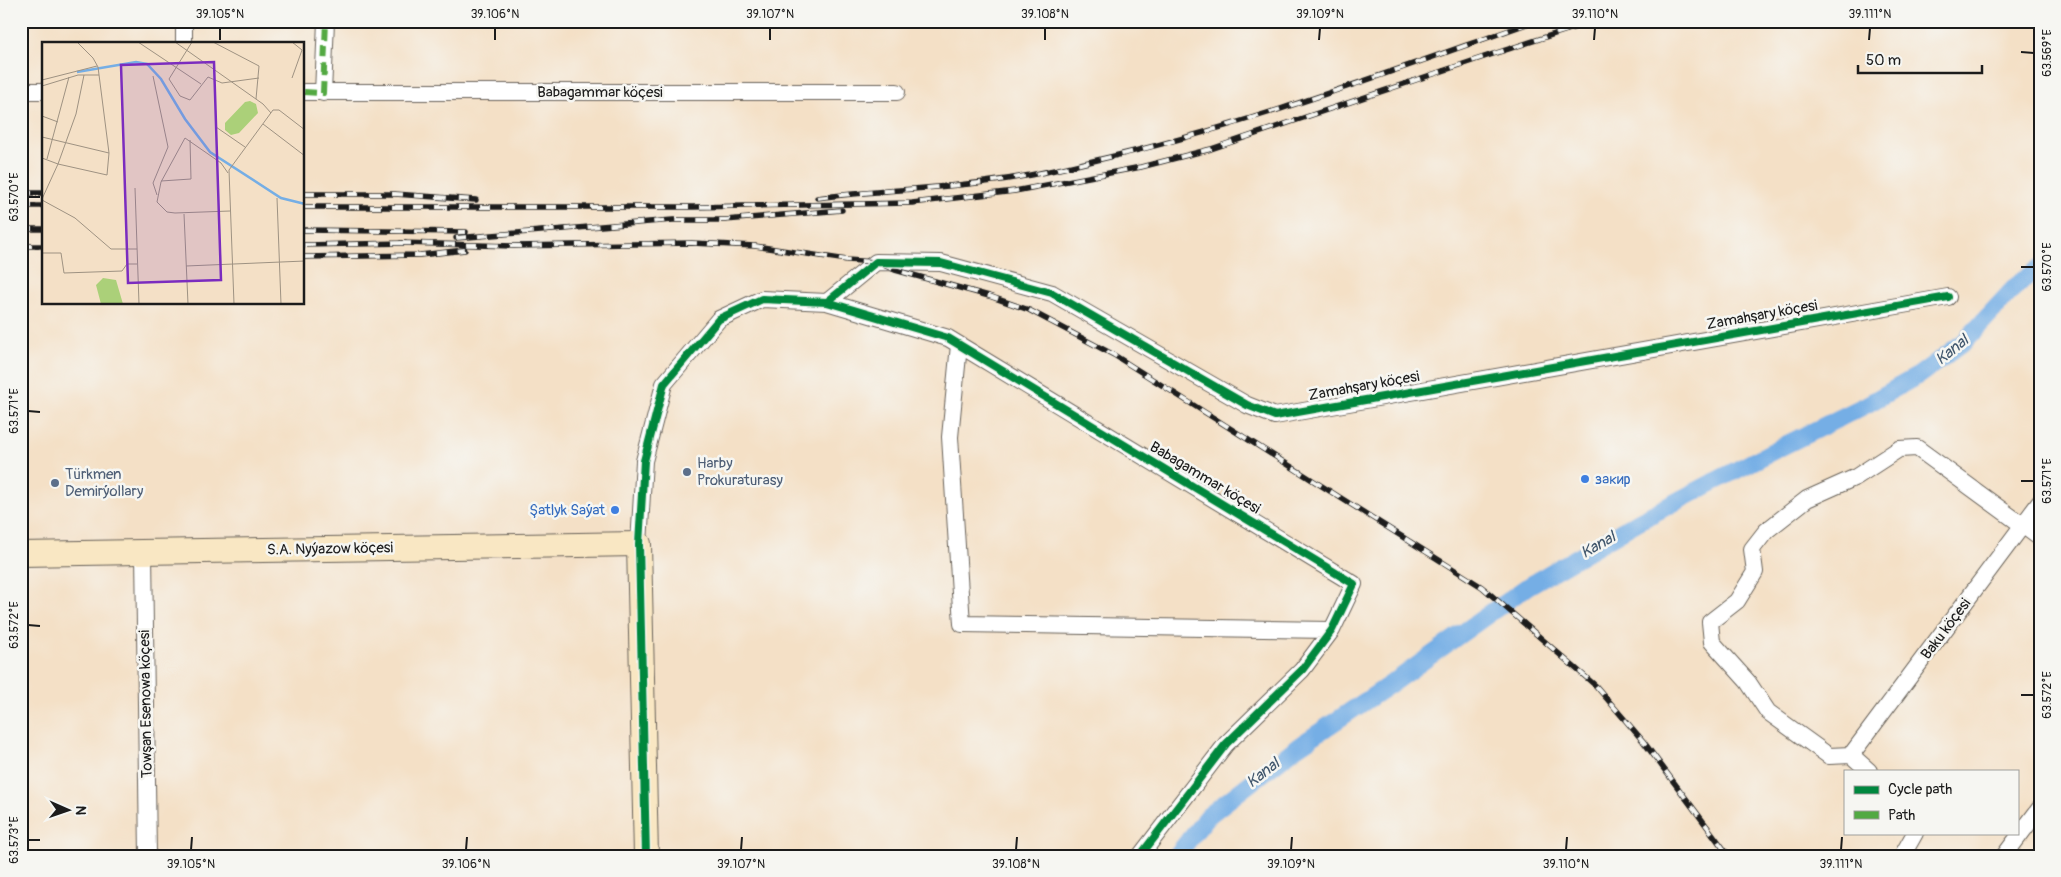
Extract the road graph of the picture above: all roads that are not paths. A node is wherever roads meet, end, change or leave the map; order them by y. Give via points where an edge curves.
1 (184, 21) edge
2 (326, 21) edge
3 (184, 42) edge
4 (21, 91) edge
5 (42, 91) edge
6 (305, 92) edge
7 (323, 92) junction
8 (897, 92) dead end
9 (1948, 297) dead end
10 (827, 302) junction
11 (959, 345) junction
12 (2040, 502) edge
13 (2023, 526) junction
14 (2040, 538) edge
15 (639, 544) junction
16 (144, 552) junction
17 (21, 554) edge
18 (1332, 630) junction
19 (1851, 755) junction
20 (1868, 770) edge
21 (2040, 808) edge
22 (1914, 834) edge
23 (148, 856) edge
24 (646, 856) edge
25 (1140, 856) edge
26 (1902, 856) edge
27 (2004, 856) edge

1 - 3 street
2 - 7 street
4 - 5 street
6 - 7 street, Babagammar köçesi
7 - 8 street, Babagammar köçesi
9 - 10 street, Zamahşary köçesi via 1275,416 1247,405 1052,293 941,263 876,262
10 - 11 street, Babagammar köçesi via 948,338
10 - 15 street, Babagammar köçesi via 762,299 719,320 664,384 644,461
11 - 18 street, Babagammar köçesi via 1354,584
11 - 18 street via 950,438 962,624
12 - 13 street, Baku köçesi
13 - 14 street
13 - 19 street, Baku köçesi
13 - 19 street via 1917,448 1899,448 1856,477 1807,499 1766,531 1752,549 1755,572 1737,601 1710,622 1712,642 1748,682 1768,712 1829,756
15 - 16 street, S.A. Nyýazow köçesi
15 - 24 street
16 - 17 street, S.A. Nyýazow köçesi
16 - 23 street, Towşan Esenowa köçesi
18 - 25 street, Babagammar köçesi via 1302,670 1226,744
19 - 20 street
21 - 27 street
22 - 26 street

